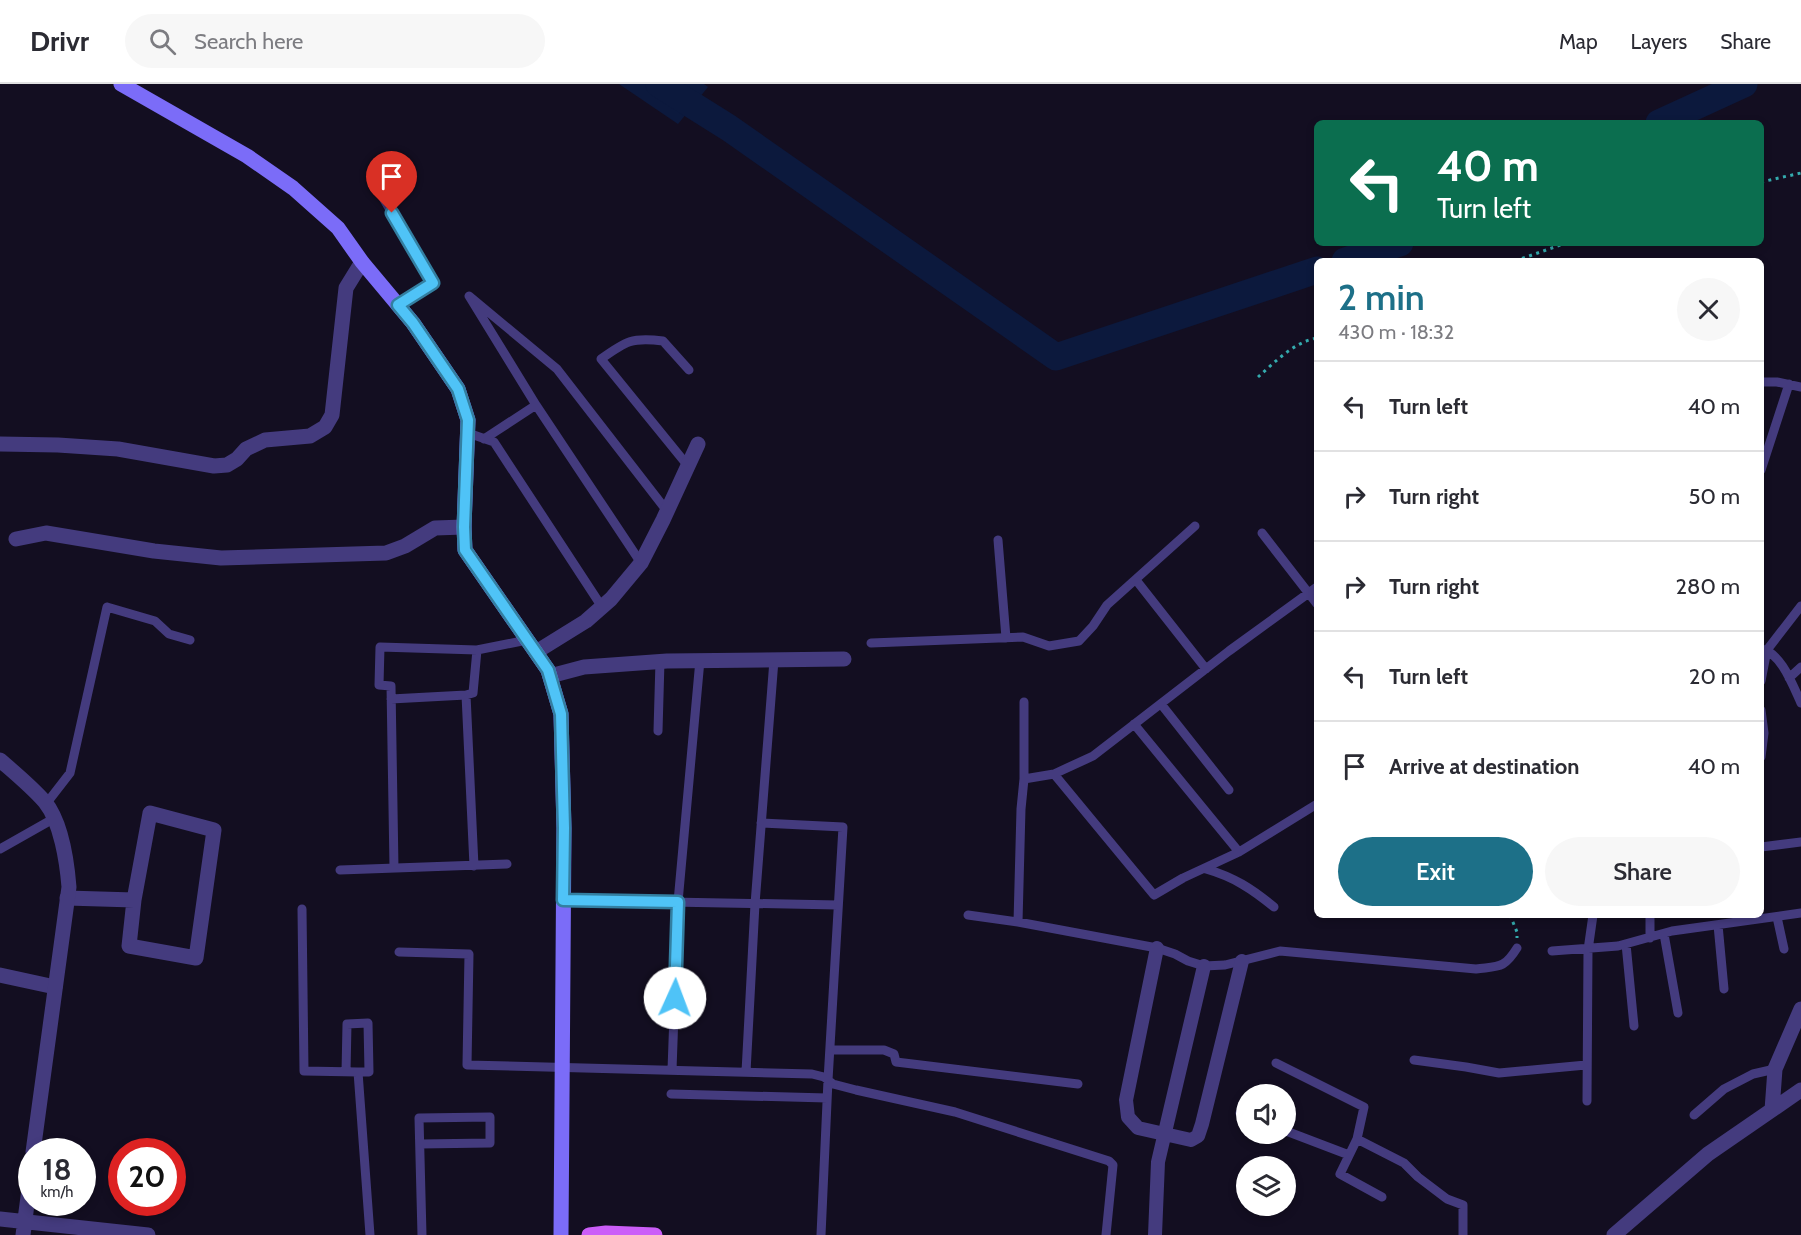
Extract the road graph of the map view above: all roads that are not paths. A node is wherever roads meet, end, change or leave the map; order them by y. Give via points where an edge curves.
1 (121, 84) edge
2 (382, 196) dead end
3 (362, 262) junction
4 (398, 305) junction
5 (689, 370) dead end
6 (1764, 382) edge
7 (1789, 384) junction
8 (1801, 387) edge
9 (536, 405) junction
10 (468, 433) junction
11 (484, 439) junction
12 (0, 444) edge
13 (698, 444) dead end
14 (1764, 461) edge
15 (688, 466) junction
16 (667, 511) junction
17 (1195, 526) dead end
18 (464, 527) junction
19 (1262, 533) dead end
20 (16, 539) dead end
21 (998, 540) dead end
22 (641, 563) junction
23 (1136, 580) junction
24 (1313, 590) edge
25 (1801, 606) edge
26 (602, 607) junction
27 (1006, 638) junction
28 (190, 640) dead end
29 (871, 643) dead end
30 (531, 646) junction
31 (1764, 649) edge
32 (477, 650) junction
33 (844, 659) dead end
34 (700, 660) junction
35 (774, 660) junction
36 (660, 661) junction
37 (1801, 668) edge
38 (1206, 669) junction
39 (550, 676) junction
40 (1789, 678) junction
41 (466, 695) junction
42 (391, 699) junction
43 (1024, 702) dead end
44 (1801, 703) edge
45 (1161, 704) junction
46 (1134, 724) junction
47 (658, 731) dead end
48 (0, 760) edge
49 (1054, 774) junction
50 (1024, 779) junction
51 (1229, 790) dead end
52 (46, 804) junction
53 (1314, 806) edge
54 (53, 819) junction
55 (761, 823) junction
56 (1801, 843) edge
57 (1764, 848) edge
58 (0, 849) edge
59 (1239, 852) junction
60 (507, 864) dead end
61 (474, 866) junction
62 (394, 868) junction
63 (1206, 869) junction
64 (340, 870) dead end
65 (67, 898) junction
66 (134, 900) junction
67 (563, 900) junction
68 (678, 902) junction
69 (755, 904) junction
70 (838, 905) junction
71 (1274, 907) dead end
72 (302, 909) dead end
73 (1801, 913) edge
74 (968, 915) dead end
75 (1777, 916) junction
76 (1593, 918) edge
77 (1650, 918) edge
78 (1764, 918) edge
79 (1764, 918) edge
80 (1018, 922) junction
81 (1718, 925) junction
82 (1664, 934) junction
83 (1650, 938) junction
84 (1626, 944) junction
85 (1157, 948) junction
86 (1517, 948) road end
87 (1784, 949) dead end
88 (1588, 950) junction
89 (1552, 951) dead end
90 (399, 952) dead end
91 (1242, 961) junction
92 (1204, 966) junction
93 (0, 975) edge
94 (55, 987) junction
95 (1724, 989) dead end
96 (1801, 1009) edge
97 (1678, 1013) dead end
98 (1634, 1026) dead end
99 (830, 1050) junction
100 (1414, 1060) dead end
101 (1276, 1063) dead end
102 (1586, 1065) junction
103 (562, 1067) junction
104 (1775, 1069) junction
105 (672, 1070) junction
106 (346, 1072) junction
107 (358, 1072) junction
108 (746, 1072) junction
109 (828, 1080) junction
110 (1078, 1084) dead end
111 (1801, 1090) edge
112 (671, 1094) dead end
113 (828, 1098) junction
114 (1587, 1101) dead end
115 (1772, 1110) junction
116 (1694, 1115) dead end
117 (1165, 1134) junction
118 (1296, 1135) edge
119 (35, 1138) edge
120 (1357, 1139) junction
121 (420, 1144) junction
122 (1349, 1155) junction
123 (1382, 1197) dead end
124 (0, 1219) edge
125 (24, 1228) edge
126 (91, 1232) edge
127 (148, 1235) edge
128 (370, 1235) edge
129 (422, 1235) edge
130 (561, 1235) edge
131 (589, 1235) edge
132 (655, 1235) edge
133 (821, 1235) edge
134 (1106, 1235) edge
135 (1155, 1235) edge
136 (1463, 1235) edge
137 (1614, 1235) edge

1 - 3 main road via 248,156 292,188 338,228
2 - 4 lane via 433,283
3 - 4 main road
3 - 12 street via 346,288 332,414 325,427 310,436 265,440 246,448 227,465 214,466 118,449
4 - 10 main road via 458,389
5 - 15 lane via 663,341 644,338 623,343 601,359
6 - 7 lane
7 - 8 lane
7 - 14 lane
9 - 11 lane
9 - 16 lane via 469,296 557,369
9 - 22 lane
10 - 11 lane
10 - 18 main road
11 - 26 lane via 494,442
13 - 15 street
15 - 16 street
16 - 22 street
17 - 23 lane
18 - 20 street via 435,528 386,554 221,558 46,533
18 - 30 main road via 465,550
19 - 24 lane
21 - 27 lane
22 - 26 street
23 - 27 lane via 1107,605 1079,641 1049,646 1023,637
23 - 38 lane
24 - 38 lane
25 - 31 lane
26 - 30 street via 586,621
27 - 29 lane
28 - 52 lane via 169,634 155,621 107,608 70,773
30 - 32 lane
30 - 39 main road
31 - 40 lane via 1780,662
32 - 41 lane via 473,693
32 - 42 lane via 380,647 379,685 391,686
33 - 35 street
34 - 35 street
34 - 36 street
34 - 68 lane
35 - 55 lane
36 - 39 street via 584,667
36 - 47 lane
37 - 40 lane
38 - 45 lane
39 - 67 main road via 561,714
40 - 44 lane
41 - 42 lane
41 - 61 lane
42 - 62 lane
43 - 50 lane
45 - 46 lane
45 - 51 lane
46 - 49 lane via 1093,756
46 - 59 lane
48 - 52 street
49 - 50 lane
49 - 63 lane via 1154,896
50 - 80 lane
52 - 54 street
53 - 59 lane
54 - 58 lane
54 - 65 street via 67,860
55 - 69 lane
55 - 70 lane via 843,827
56 - 57 lane
59 - 63 lane
60 - 61 lane
61 - 62 lane
62 - 64 lane
63 - 71 lane via 1226,874
65 - 66 street
65 - 94 street
66 - 66 street via 129,946 196,958 214,830 150,813
67 - 68 lane
67 - 103 main road
68 - 69 lane
68 - 105 lane
69 - 70 lane
69 - 108 lane
70 - 99 lane
72 - 106 lane via 304,1071
73 - 75 lane
74 - 80 lane
75 - 78 lane
75 - 87 lane
76 - 88 lane
77 - 83 lane
79 - 81 lane
80 - 85 lane
81 - 82 lane
81 - 95 lane
82 - 83 lane
82 - 97 lane
83 - 84 lane
84 - 88 lane
84 - 98 lane
85 - 92 lane
85 - 117 street via 1126,1100 1128,1117 1138,1128
86 - 91 lane via 1502,966 1476,969 1280,951
88 - 89 lane
88 - 102 lane
90 - 103 lane via 469,954 467,1065
91 - 92 lane
91 - 117 street via 1198,1136 1191,1140
92 - 117 street
93 - 94 street
94 - 119 street
96 - 104 street
99 - 109 lane
99 - 110 lane via 884,1050 894,1054 896,1062
100 - 102 lane via 1499,1073
101 - 120 lane via 1364,1107
102 - 114 lane
103 - 105 lane
103 - 130 main road
104 - 115 street
104 - 116 lane via 1753,1074 1724,1089
105 - 108 lane
106 - 107 lane
106 - 107 lane via 346,1024 368,1023 369,1072
107 - 128 lane
108 - 109 lane via 812,1074
109 - 113 lane
109 - 134 lane via 956,1112 1109,1161 1113,1165
111 - 115 street
112 - 113 lane
113 - 133 lane
115 - 137 street via 1708,1154
117 - 135 street via 1158,1162
118 - 122 lane
120 - 122 lane
120 - 136 lane via 1404,1163 1447,1199 1463,1205
121 - 121 lane via 419,1118 490,1117 490,1143
121 - 129 lane
122 - 123 lane via 1340,1174
124 - 125 street
125 - 126 street
126 - 127 street
131 - 132 main road

